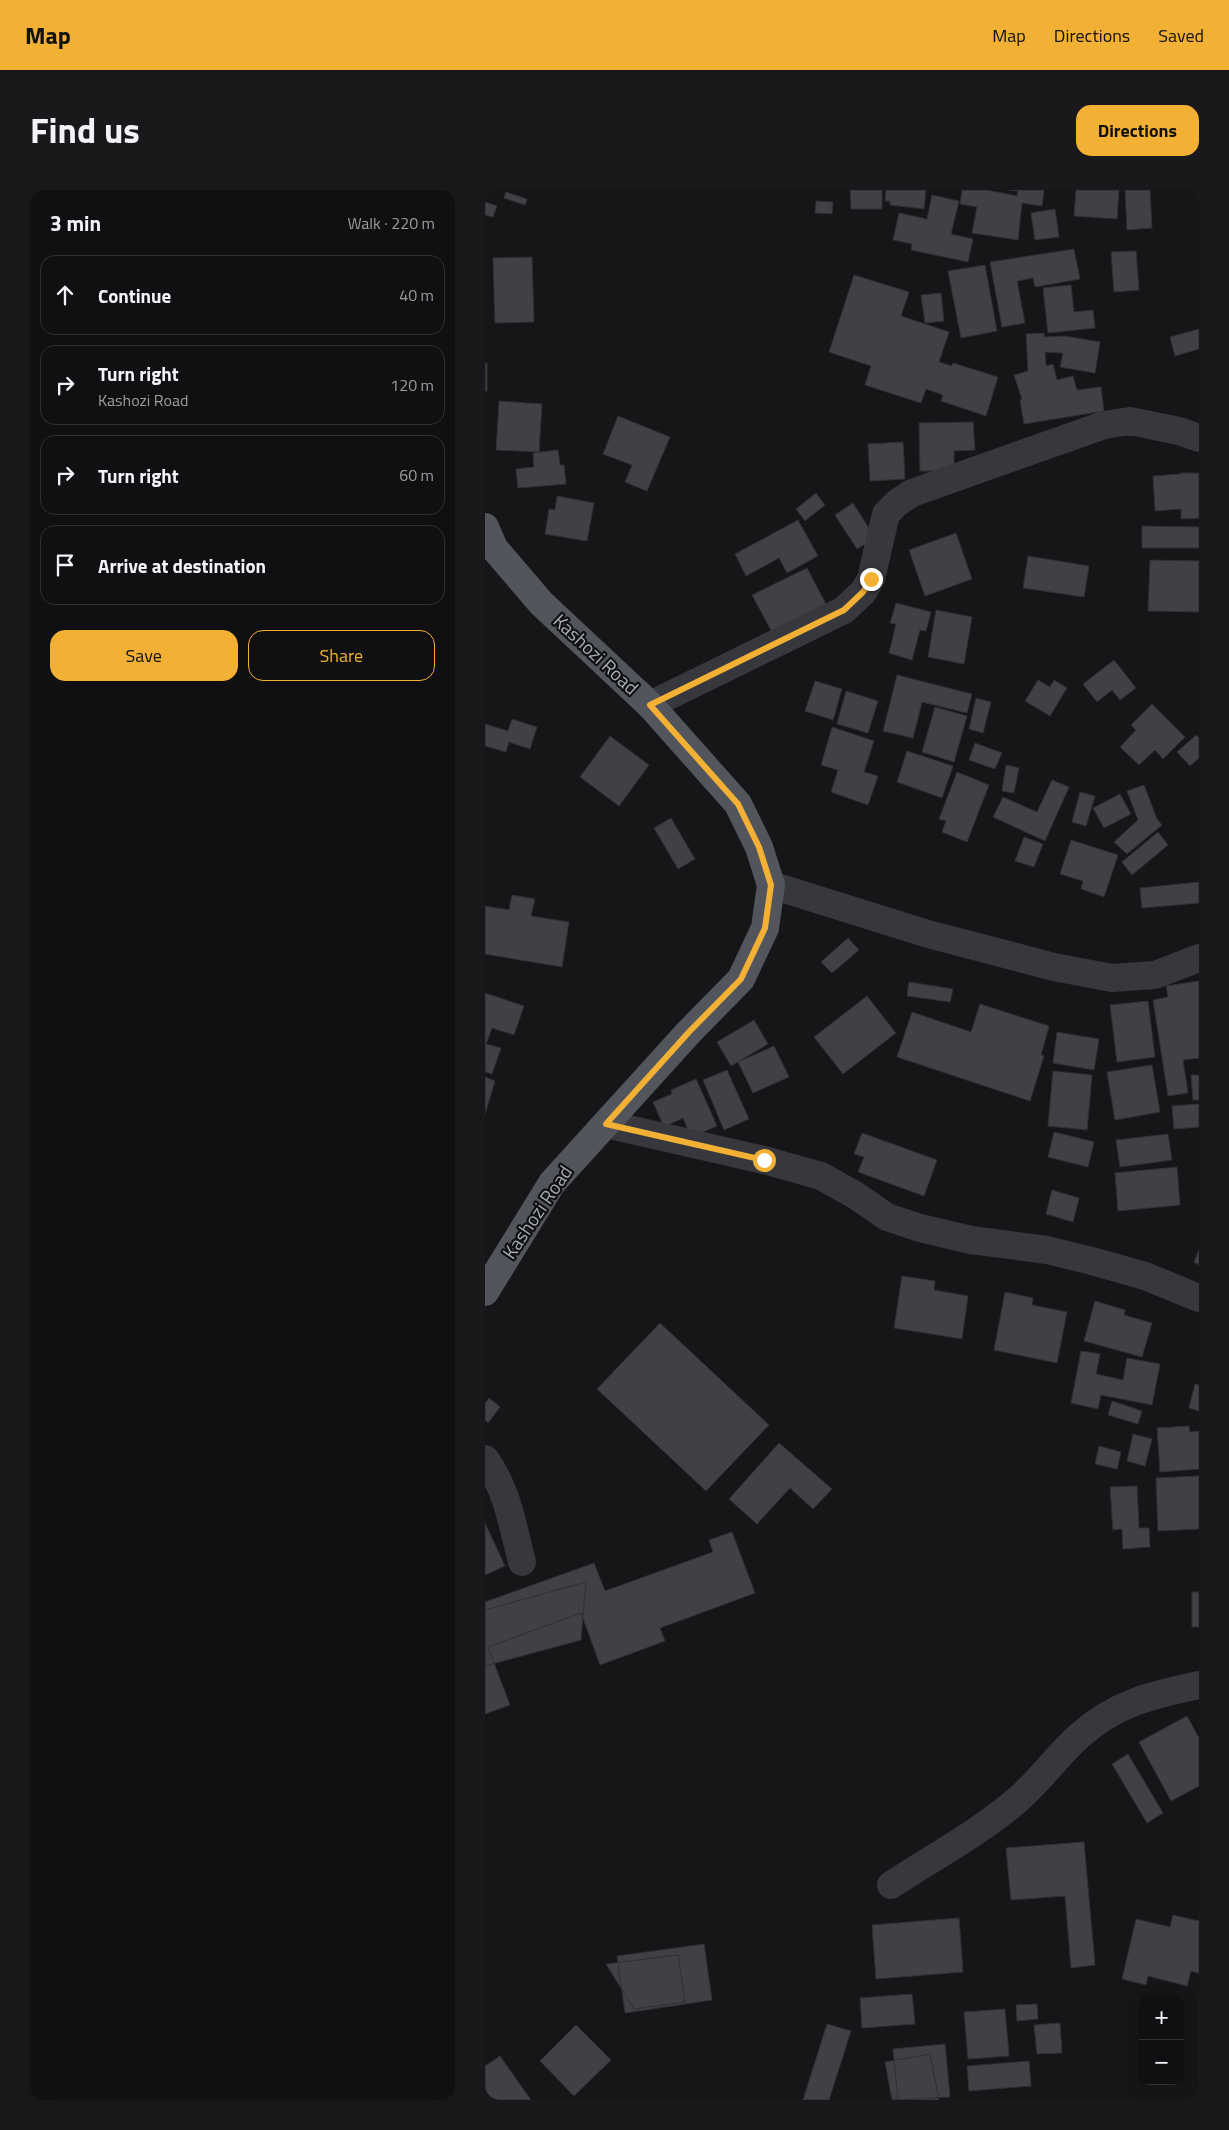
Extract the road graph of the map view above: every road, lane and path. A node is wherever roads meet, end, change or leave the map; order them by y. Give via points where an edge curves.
1 (1199, 438) edge
2 (488, 542) edge
3 (650, 705) junction
4 (771, 885) junction
5 (1199, 958) edge
6 (606, 1124) junction
7 (485, 1292) edge
8 (1199, 1298) edge
9 (485, 1459) edge
10 (522, 1562) dead end
11 (1199, 1685) edge
12 (891, 1885) dead end

1 - 3 street via 1131,421 1104,425 912,493 886,514 871,579 863,592 844,610
2 - 3 main road, Kashozi Road via 541,603
3 - 4 main road, Kashozi Road via 738,804 759,847
4 - 5 street via 928,934 1054,967 1112,978 1155,975
4 - 6 main road, Kashozi Road via 765,928 741,979
6 - 7 main road, Kashozi Road via 552,1183
6 - 8 street via 821,1176 887,1217 920,1228 1092,1261 1145,1276
9 - 10 street via 508,1504
11 - 12 street via 1137,1700 1106,1715 1078,1737 1015,1802

